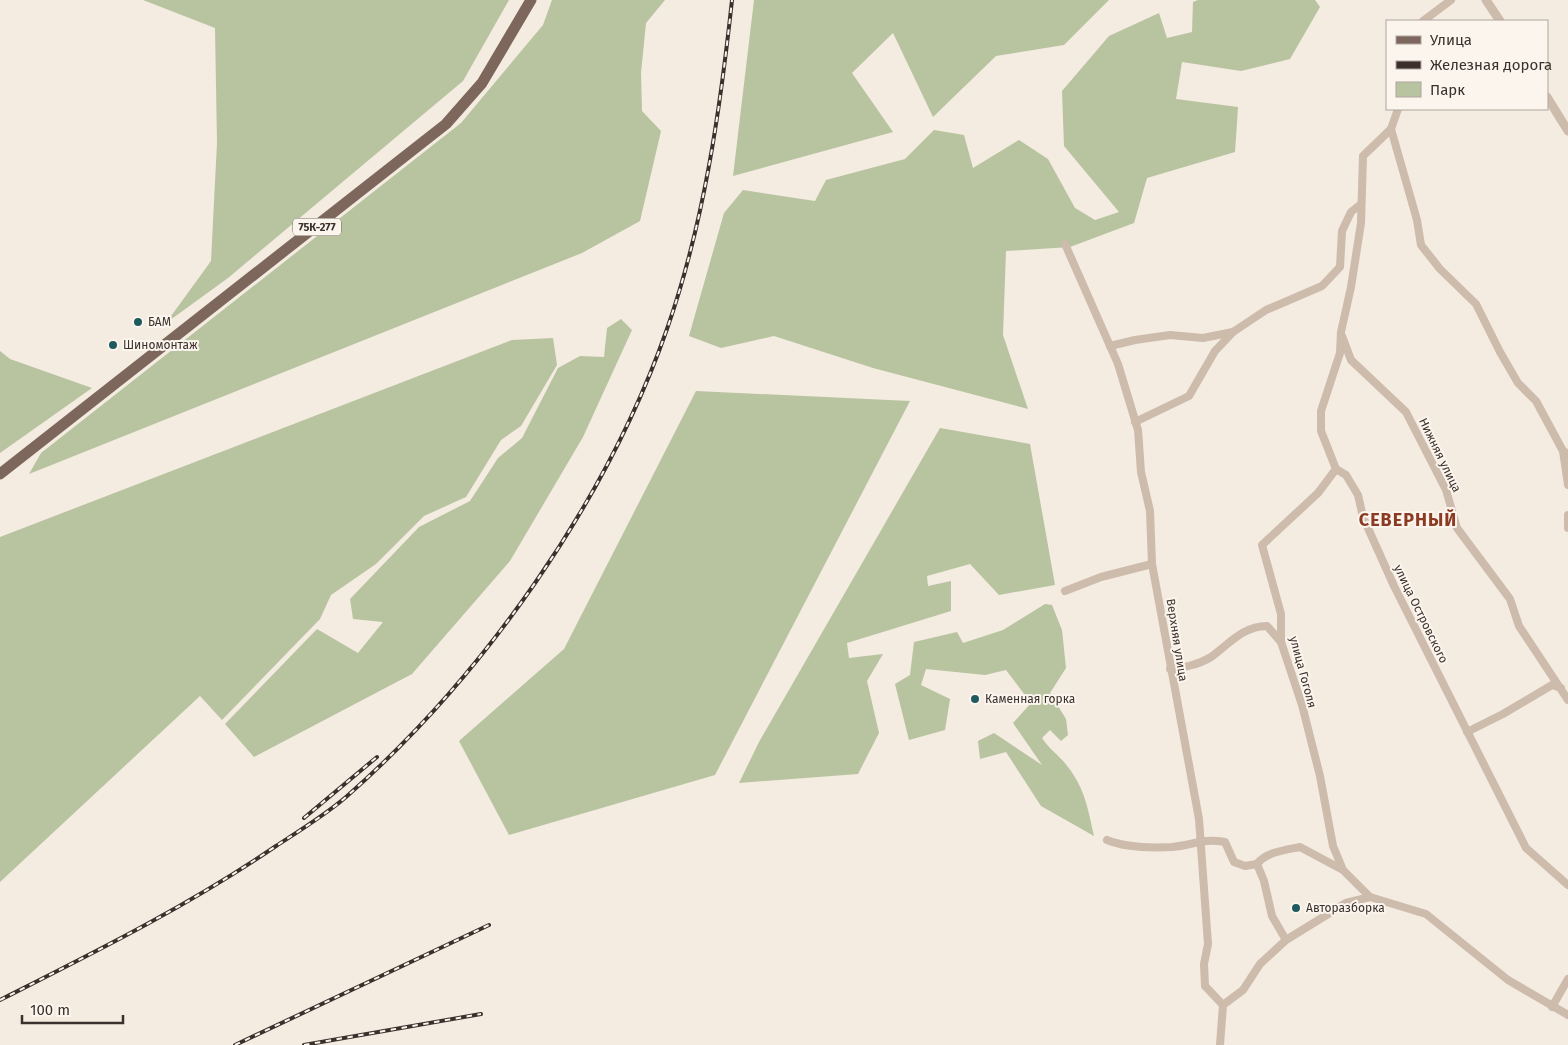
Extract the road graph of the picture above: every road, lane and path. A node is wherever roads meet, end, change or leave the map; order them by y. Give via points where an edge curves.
1 (531, 0) edge
2 (1451, 0) edge
3 (1486, 0) edge
4 (1424, 20) edge
5 (1499, 20) edge
6 (1548, 100) edge
7 (1398, 110) edge
8 (1391, 129) junction
9 (1568, 131) edge
10 (1362, 204) junction
11 (1065, 244) dead end
12 (1233, 332) junction
13 (1341, 332) junction
14 (1110, 346) junction
15 (1135, 422) junction
16 (1565, 452) edge
17 (1336, 469) junction
18 (0, 474) edge
19 (1568, 484) edge
20 (1568, 515) edge
21 (1568, 528) edge
22 (1152, 564) junction
23 (1065, 590) dead end
24 (1281, 642) junction
25 (1170, 669) junction
26 (1561, 688) junction
27 (1568, 700) edge
28 (1467, 732) junction
29 (1107, 840) dead end
30 (1200, 842) junction
31 (1256, 864) junction
32 (1343, 870) junction
33 (1568, 885) edge
34 (1370, 897) junction
35 (1286, 940) junction
36 (1568, 979) edge
37 (1223, 1005) junction
38 (1552, 1007) junction
39 (1568, 1015) edge
40 (1220, 1045) edge

1 - 18 main road, 75К-277 via 482,84 446,124
2 - 4 street
3 - 5 street
6 - 9 street
7 - 8 street
8 - 10 street, улица Островского via 1363,156
8 - 16 street via 1421,245 1476,304 1518,383 1536,401
10 - 12 street via 1351,212 1342,230 1340,266 1322,286 1266,310
10 - 13 street, улица Островского
11 - 14 street, Верхняя улица
12 - 14 street via 1202,338 1170,335
12 - 15 street via 1215,352 1189,396
13 - 17 street, улица Островского via 1340,353 1320,411 1321,431
13 - 26 street, Нижняя улица via 1351,360 1406,412 1446,490 1457,528 1510,599 1518,626
14 - 15 street, Верхняя улица
15 - 22 street, Верхняя улица via 1150,511
16 - 19 street
17 - 24 street, улица Гоголя via 1318,493 1262,545 1281,614
17 - 28 street, улица Островского via 1346,475 1358,495 1363,517 1390,577
20 - 21 street
22 - 23 street
22 - 25 street, Верхняя улица
24 - 25 street via 1267,626 1258,626 1204,660
24 - 32 street, улица Гоголя via 1296,684 1334,846
25 - 30 street, Верхняя улица via 1199,819
26 - 27 street, Нижняя улица
26 - 28 street via 1552,685
28 - 33 street, улица Островского via 1526,848
29 - 30 street via 1144,847
30 - 31 street via 1210,839 1225,842 1234,862 1245,866
30 - 37 street, Верхняя улица via 1208,944 1204,964 1205,986
31 - 32 street via 1270,854 1300,847
31 - 35 street via 1261,871 1272,916
32 - 34 street, улица Гоголя
34 - 35 street via 1346,902
34 - 38 street via 1426,914 1508,980
35 - 37 street via 1260,964 1243,990
36 - 38 street
37 - 40 street
38 - 39 street

